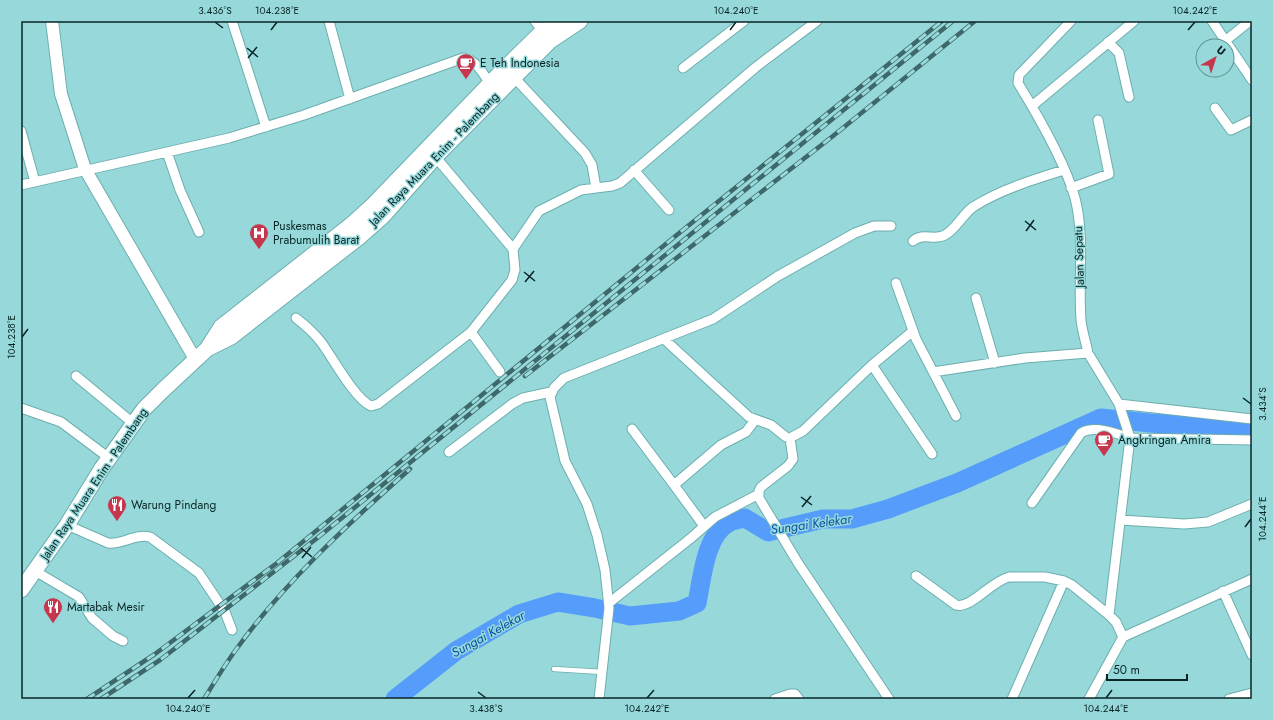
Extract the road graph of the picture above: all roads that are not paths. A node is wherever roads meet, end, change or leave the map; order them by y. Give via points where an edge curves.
1 (52, 21) edge
2 (232, 21) edge
3 (329, 21) edge
4 (560, 21) edge
5 (580, 21) edge
6 (744, 21) edge
7 (817, 21) edge
8 (1071, 21) edge
9 (1134, 21) edge
10 (1212, 21) edge
11 (1250, 21) edge
12 (543, 31) edge
13 (1223, 38) edge
14 (1229, 38) edge
15 (1108, 42) junction
16 (1235, 55) edge
17 (683, 68) dead end
18 (510, 72) junction
19 (1252, 80) edge
20 (494, 88) junction
21 (1129, 97) dead end
22 (350, 99) junction
23 (1032, 106) junction
24 (1215, 108) dead end
25 (1098, 120) dead end
26 (1252, 120) edge
27 (266, 127) junction
28 (21, 131) edge
29 (167, 152) junction
30 (431, 152) junction
31 (85, 170) junction
32 (634, 170) junction
33 (1064, 170) junction
34 (35, 182) junction
35 (21, 185) edge
36 (596, 188) junction
37 (1071, 188) junction
38 (669, 210) dead end
39 (891, 226) dead end
40 (199, 232) dead end
41 (913, 241) dead end
42 (513, 249) junction
43 (896, 283) dead end
44 (976, 298) dead end
45 (296, 318) dead end
46 (913, 331) junction
47 (471, 332) junction
48 (664, 340) junction
49 (1088, 353) junction
50 (195, 359) junction
51 (995, 363) junction
52 (872, 365) junction
53 (500, 372) dead end
54 (933, 372) junction
55 (76, 376) dead end
56 (551, 392) junction
57 (1120, 406) junction
58 (21, 408) edge
59 (956, 416) dead end
60 (1252, 419) edge
61 (755, 420) junction
62 (134, 424) junction
63 (632, 429) dead end
64 (1130, 437) junction
65 (790, 438) junction
66 (1252, 440) edge
67 (448, 452) dead end
68 (932, 454) dead end
69 (109, 458) junction
70 (674, 485) junction
71 (759, 494) junction
72 (1032, 503) dead end
73 (1252, 504) edge
74 (1121, 520) junction
75 (67, 525) junction
76 (704, 526) junction
77 (916, 576) dead end
78 (26, 578) edge
79 (1252, 579) edge
80 (1064, 581) junction
81 (1223, 591) junction
82 (609, 606) junction
83 (1109, 615) junction
84 (232, 630) dead end
85 (1123, 637) junction
86 (123, 641) dead end
87 (1252, 655) edge
88 (554, 669) dead end
89 (603, 672) junction
90 (1252, 693) edge
91 (600, 699) edge
92 (775, 699) edge
93 (799, 699) edge
94 (888, 699) edge
95 (1012, 699) edge
96 (1089, 699) edge
97 (1229, 699) edge

1 - 31 street via 61,94
2 - 27 street
3 - 22 street
4 - 12 main road, Jalan Raya Muara Enim - Palembang
5 - 12 main road, Jalan Raya Muara Enim - Palembang
6 - 17 street
7 - 32 street via 756,66
8 - 23 street, Jalan Sepatu via 1019,75 1018,83
9 - 15 street
10 - 13 street
11 - 14 street
12 - 18 main road, Jalan Raya Muara Enim - Palembang
15 - 21 street via 1119,53
15 - 23 street
16 - 19 street
18 - 20 main road, Jalan Raya Muara Enim - Palembang
18 - 36 street via 585,153 592,165
20 - 22 street via 474,62 469,58 463,58
20 - 30 main road, Jalan Raya Muara Enim - Palembang
22 - 27 street
23 - 33 street, Jalan Sepatu
24 - 26 street via 1231,130
25 - 37 street via 1109,173
27 - 29 street
28 - 34 street
29 - 31 street
29 - 40 street via 180,190
30 - 42 street
30 - 50 main road, Jalan Raya Muara Enim - Palembang via 383,216 358,238 231,337 207,349
31 - 34 street
31 - 50 street
32 - 36 street via 612,186
32 - 38 street
33 - 37 street, Jalan Sepatu
33 - 41 street via 1026,182 979,203 943,236 923,236
34 - 35 street
36 - 42 street via 581,190 539,211
37 - 49 street, Jalan Sepatu via 1075,198 1079,229 1081,321
39 - 48 street via 874,226 855,233 778,276 713,319
42 - 47 street via 515,270 512,280
43 - 46 street
44 - 51 street
45 - 47 street via 320,340 346,378 371,406 378,404
46 - 52 street
46 - 54 street
47 - 53 street
48 - 56 street via 564,378
48 - 61 street
49 - 51 street
49 - 57 street, Jalan Sepatu
50 - 62 main road, Jalan Raya Muara Enim - Palembang via 153,400
51 - 54 street
52 - 65 street via 802,432
52 - 68 street
54 - 59 street
55 - 62 street
56 - 67 street via 523,398 512,404
56 - 82 street via 565,461 588,504 598,535
57 - 60 street
57 - 64 street, Jalan Sepatu
58 - 69 street via 54,419
61 - 65 street via 770,425
61 - 70 street via 746,432 721,445
62 - 69 main road, Jalan Raya Muara Enim - Palembang
63 - 70 street
64 - 66 street
64 - 72 street via 1092,430 1080,433
64 - 74 street
65 - 71 street via 793,459 761,487
69 - 75 main road, Jalan Raya Muara Enim - Palembang
70 - 76 street
71 - 76 street via 714,517
71 - 94 street via 798,563
73 - 74 street via 1208,522 1184,524
74 - 83 street
75 - 78 main road, Jalan Raya Muara Enim - Palembang
75 - 84 street via 108,543 115,544 142,536 150,537 199,573 225,612
76 - 82 street
77 - 80 street via 962,607 1003,579 1045,577
78 - 86 street via 80,597 92,618
79 - 81 street
80 - 83 street
80 - 95 street
81 - 85 street
81 - 87 street
82 - 89 street
83 - 85 street via 1116,622
85 - 96 street
88 - 89 lane
89 - 91 street
90 - 97 street
92 - 93 street via 794,694

